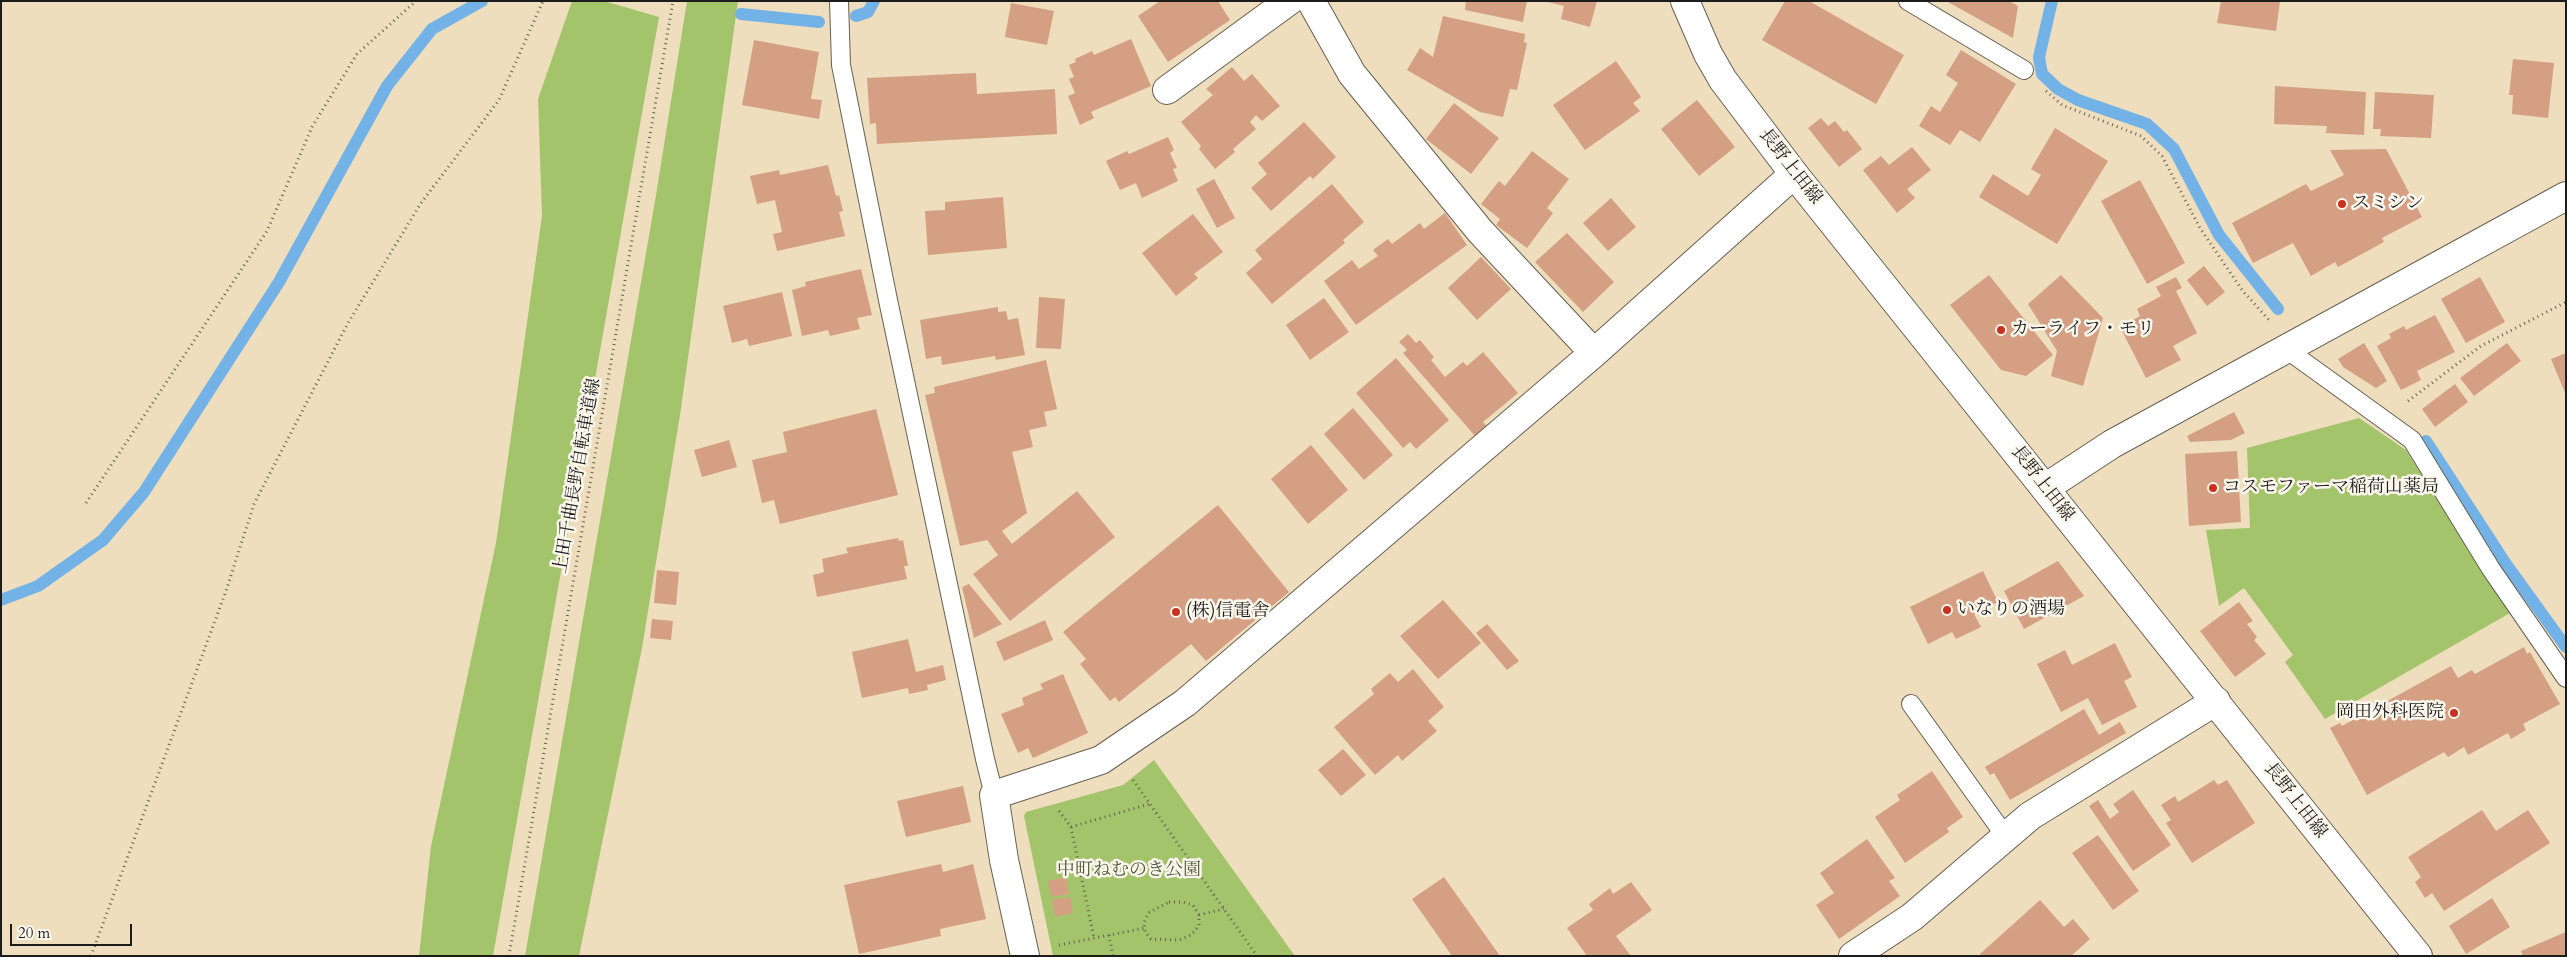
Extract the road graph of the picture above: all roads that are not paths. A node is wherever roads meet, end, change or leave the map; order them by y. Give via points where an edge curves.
1 (839, 1) edge
2 (1289, 1) edge
3 (1311, 1) edge
4 (1685, 1) edge
5 (1908, 1) edge
6 (2024, 70) road end
7 (1167, 90) dead end
8 (1794, 174) junction
9 (2566, 196) edge
10 (2286, 348) junction
11 (1594, 353) junction
12 (2045, 488) junction
13 (2566, 678) edge
14 (2216, 701) junction
15 (1911, 704) dead end
16 (994, 795) junction
17 (2006, 836) junction
18 (1025, 954) edge
19 (1853, 956) edge
20 (2418, 956) edge

1 - 16 lane via 843,75
2 - 7 street
3 - 11 street via 1358,81 1480,231
4 - 8 street, 長野上田線 via 1723,80
5 - 6 lane
8 - 11 street
8 - 12 street, 長野上田線
9 - 10 street
10 - 12 street via 2112,444
10 - 13 lane via 2412,440 2491,569
11 - 16 street via 1185,704 1101,760
12 - 14 street, 長野上田線
14 - 17 street via 2030,816
14 - 20 street, 長野上田線
15 - 17 lane
16 - 18 street via 1004,860
17 - 19 street via 1912,917

